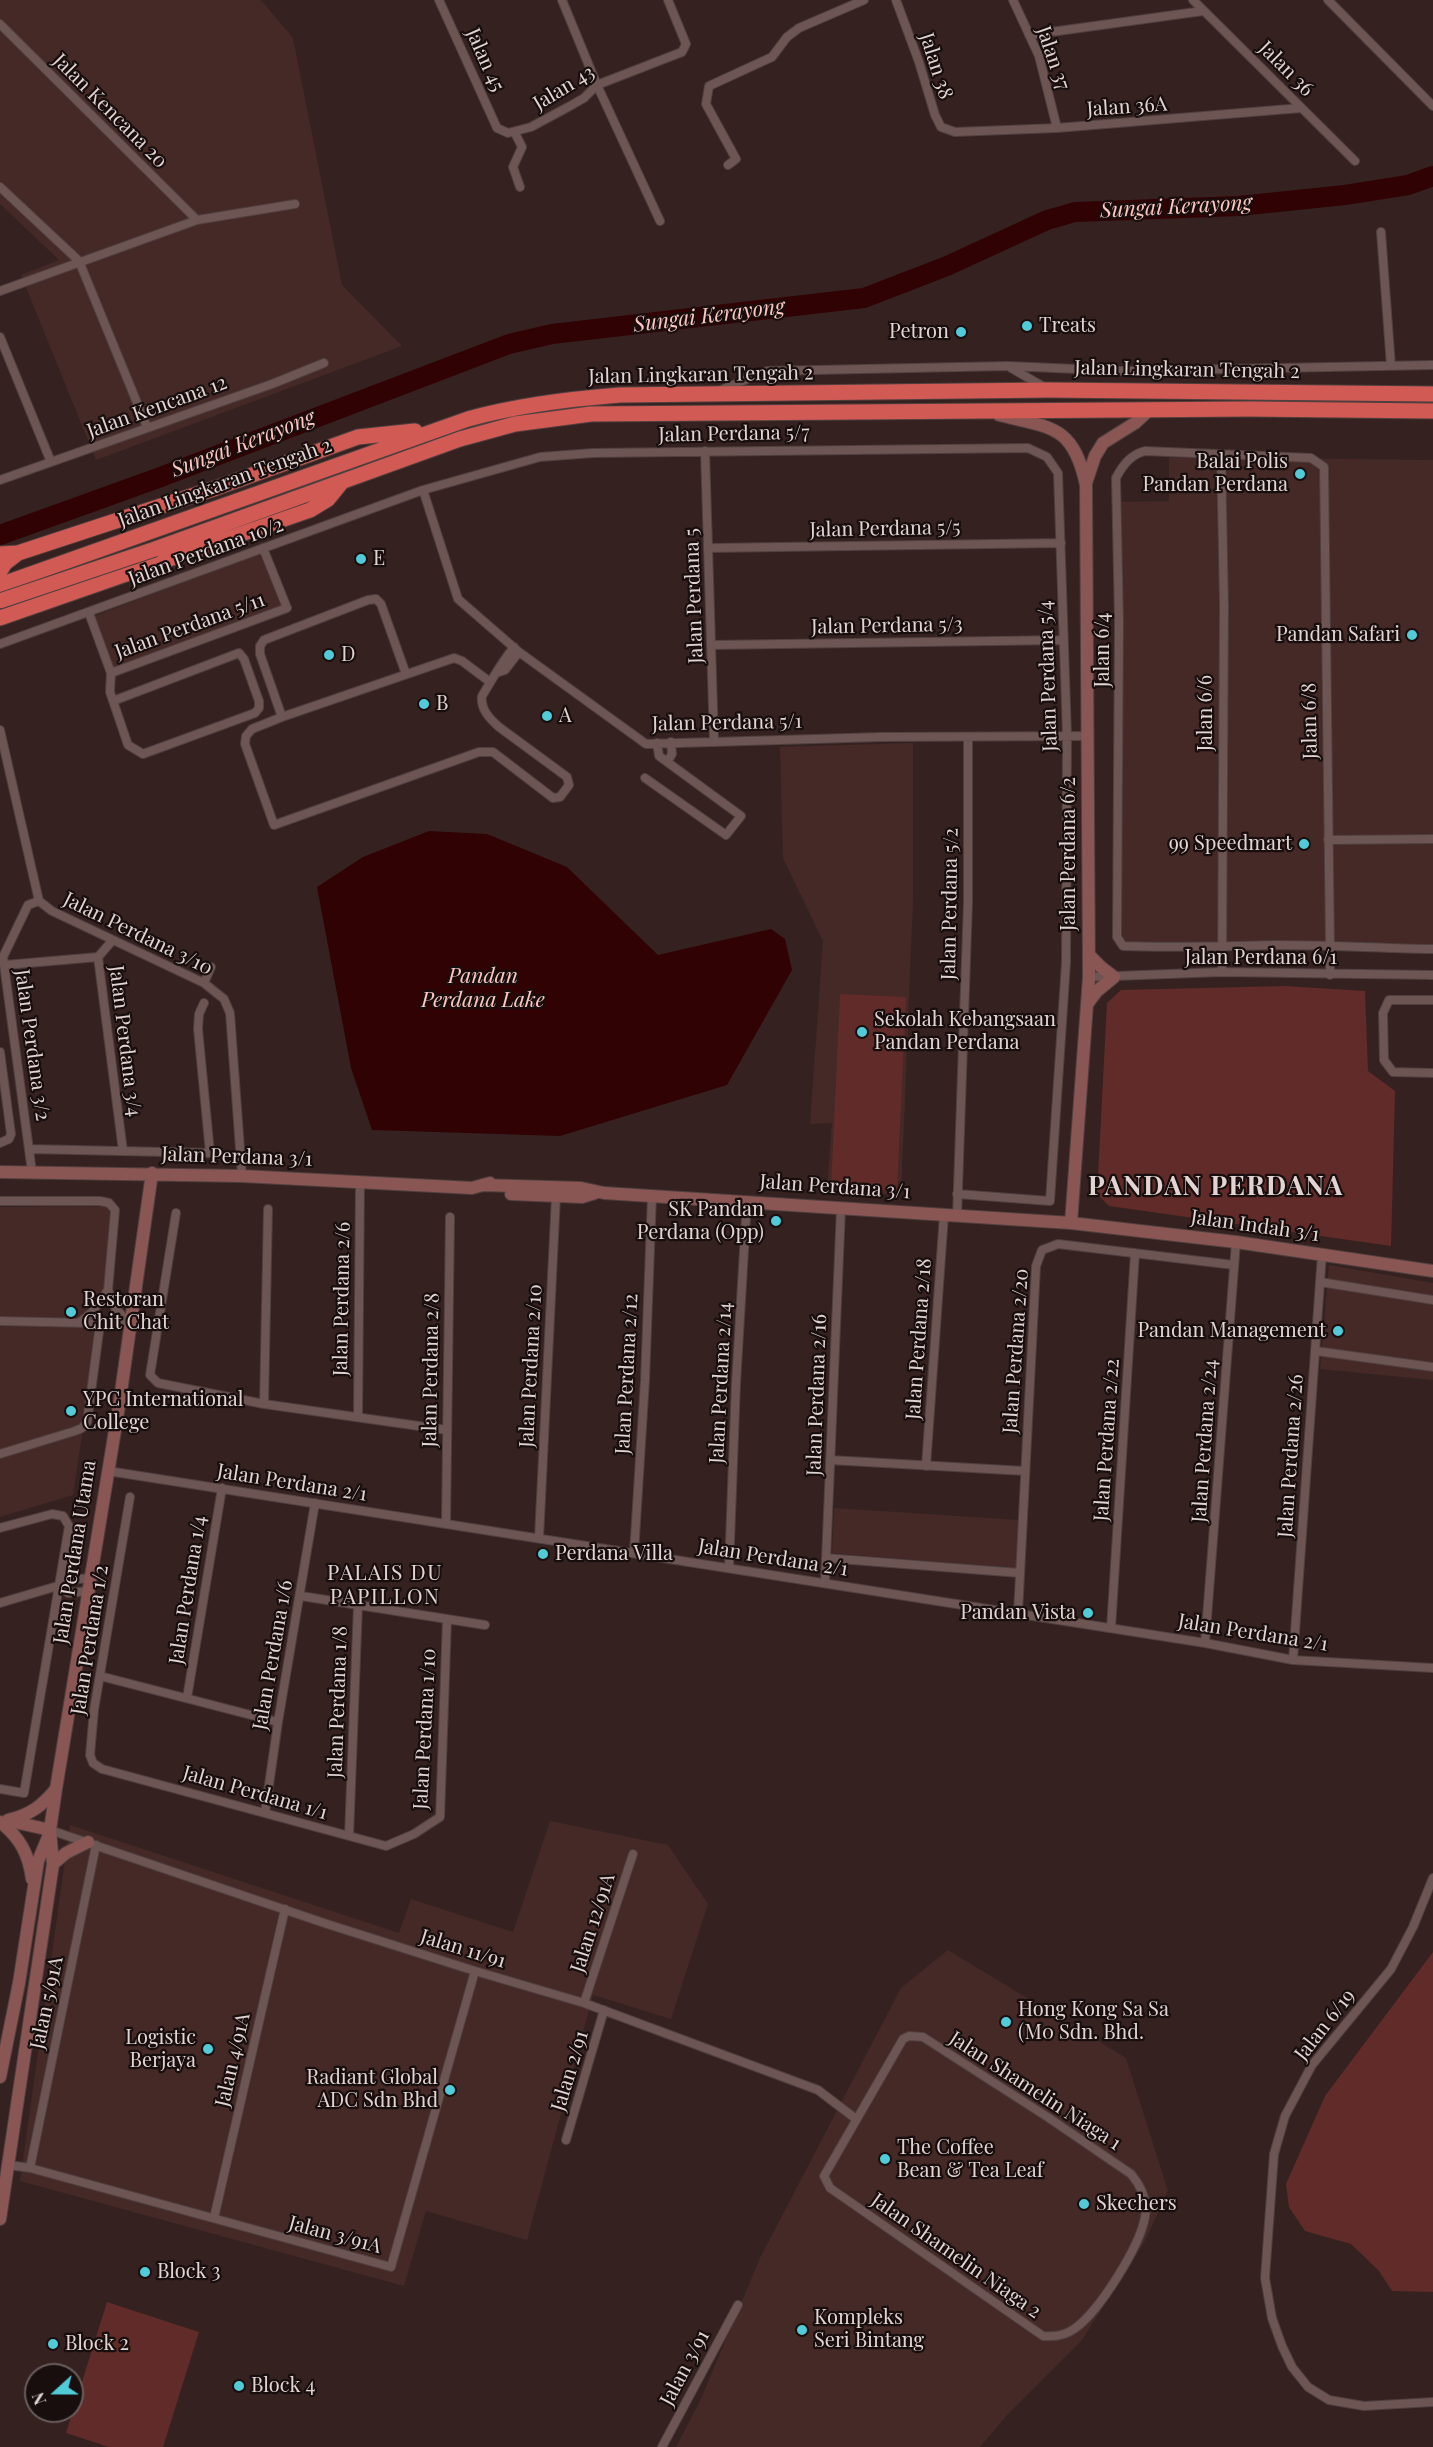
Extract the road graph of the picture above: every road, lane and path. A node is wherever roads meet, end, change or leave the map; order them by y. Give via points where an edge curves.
1 (439, 0) edge
2 (561, 0) edge
3 (668, 0) edge
4 (864, 0) edge
5 (896, 0) edge
6 (1013, 0) edge
7 (1193, 0) edge
8 (1328, 0) edge
9 (1203, 10) junction
10 (0, 24) edge
11 (1029, 35) junction
12 (597, 85) junction
13 (1433, 106) edge
14 (1301, 108) junction
15 (1057, 128) junction
16 (502, 132) joint
17 (956, 132) joint
18 (515, 133) junction
19 (1355, 161) dead end
20 (728, 165) dead end
21 (0, 187) edge
22 (520, 187) dead end
23 (295, 204) dead end
24 (197, 220) junction
25 (660, 221) dead end
26 (1382, 232) dead end
27 (79, 261) junction
28 (0, 291) edge
29 (0, 337) edge
30 (324, 363) dead end
31 (1008, 366) junction
32 (1391, 366) junction
33 (1433, 366) edge
34 (1049, 390) junction
35 (1433, 394) edge
36 (708, 395) junction
37 (1149, 410) junction
38 (1433, 411) edge
39 (985, 412) junction
40 (147, 427) junction
41 (439, 429) junction
42 (87, 439) dead end
43 (91, 448) junction
44 (705, 451) junction
45 (1221, 454) junction
46 (1047, 457) joint
47 (51, 462) junction
48 (1324, 467) joint
49 (0, 480) edge
50 (343, 481) junction
51 (1086, 485) junction
52 (423, 490) junction
53 (1061, 543) junction
54 (263, 548) junction
55 (709, 548) junction
56 (18, 553) junction
57 (1, 554) edge
58 (0, 571) edge
59 (0, 585) edge
60 (0, 602) edge
61 (32, 608) junction
62 (90, 613) junction
63 (0, 618) edge
64 (1063, 640) junction
65 (0, 644) edge
66 (712, 645) junction
67 (517, 649) junction
68 (111, 673) junction
69 (406, 674) junction
70 (490, 682) junction
71 (113, 701) junction
72 (282, 717) junction
73 (0, 730) edge
74 (1066, 735) junction
75 (1088, 736) junction
76 (968, 737) junction
77 (714, 740) junction
78 (671, 742) junction
79 (657, 743) junction
80 (667, 762) junction
81 (645, 778) dead end
82 (1433, 839) edge
83 (1328, 840) junction
84 (39, 901) junction
85 (112, 940) junction
86 (1330, 946) junction
87 (1221, 948) junction
88 (1433, 949) edge
89 (1089, 955) junction
90 (98, 957) junction
91 (2, 960) edge
92 (211, 967) dead end
93 (1222, 972) junction
94 (1330, 975) junction
95 (1433, 975) edge
96 (1114, 976) junction
97 (1089, 977) junction
98 (204, 983) junction
99 (1433, 1000) edge
100 (204, 1003) dead end
101 (1087, 1004) junction
102 (0, 1052) edge
103 (1433, 1073) edge
104 (0, 1143) edge
105 (29, 1149) junction
106 (123, 1150) junction
107 (0, 1172) edge
108 (32, 1172) junction
109 (152, 1173) junction
110 (242, 1176) junction
111 (360, 1181) junction
112 (477, 1186) junction
113 (596, 1192) junction
114 (957, 1194) junction
115 (556, 1196) junction
116 (652, 1196) junction
117 (0, 1201) edge
118 (747, 1201) junction
119 (841, 1208) junction
120 (268, 1209) dead end
121 (176, 1213) dead end
122 (944, 1215) junction
123 (957, 1216) junction
124 (450, 1217) dead end
125 (1071, 1223) junction
126 (1236, 1242) junction
127 (1135, 1253) junction
128 (1322, 1254) junction
129 (1234, 1265) junction
130 (1433, 1271) edge
131 (1320, 1282) junction
132 (108, 1290) junction
133 (1433, 1300) edge
134 (0, 1321) edge
135 (79, 1323) junction
136 (100, 1324) junction
137 (130, 1324) junction
138 (1316, 1351) junction
139 (1433, 1367) edge
140 (264, 1404) junction
141 (358, 1417) junction
142 (447, 1430) junction
143 (0, 1454) edge
144 (830, 1461) junction
145 (926, 1466) junction
146 (108, 1471) junction
147 (1025, 1471) junction
148 (222, 1488) junction
149 (130, 1497) dead end
150 (315, 1503) junction
151 (446, 1523) junction
152 (0, 1528) edge
153 (539, 1538) junction
154 (634, 1552) junction
155 (826, 1558) junction
156 (729, 1568) junction
157 (1020, 1573) junction
158 (90, 1578) junction
159 (825, 1583) junction
160 (60, 1585) junction
161 (88, 1591) junction
162 (301, 1596) junction
163 (0, 1603) edge
164 (358, 1605) junction
165 (1018, 1613) junction
166 (447, 1619) junction
167 (485, 1625) dead end
168 (1111, 1628) junction
169 (1205, 1643) junction
170 (1293, 1660) junction
171 (1433, 1668) edge
172 (100, 1676) junction
173 (187, 1698) junction
174 (278, 1722) junction
175 (116, 1772) joint
176 (0, 1789) edge
177 (56, 1789) junction
178 (265, 1813) junction
179 (3, 1820) edge
180 (50, 1830) junction
181 (349, 1836) junction
182 (92, 1844) junction
183 (386, 1846) joint
184 (633, 1854) dead end
185 (53, 1864) junction
186 (1433, 1878) edge
187 (33, 1890) junction
188 (285, 1909) junction
189 (476, 1971) junction
190 (584, 2003) junction
191 (604, 2010) junction
192 (0, 2077) edge
193 (856, 2119) junction
194 (566, 2140) dead end
195 (4, 2165) edge
196 (30, 2168) junction
197 (0, 2218) edge
198 (214, 2218) junction
199 (1118, 2274) joint
200 (738, 2305) dead end
201 (1433, 2402) edge
202 (662, 2447) edge

1 - 16 street, Jalan 45
2 - 12 street
3 - 12 street, Jalan 43 via 685,49 677,56
4 - 20 street via 799,28 772,57 709,86 706,104 736,159
5 - 17 street, Jalan 38 via 935,115 941,127
6 - 11 street, Jalan 37
7 - 9 street, Jalan 36
8 - 13 street
9 - 11 street
9 - 14 street, Jalan 36
10 - 24 street, Jalan Kencana 20
11 - 15 street, Jalan 37 via 1045,76
12 - 18 street, Jalan 43 via 577,102
12 - 25 street
14 - 15 street, Jalan 36A
14 - 19 street, Jalan 36
15 - 17 street, Jalan 36A
16 - 18 street, Jalan 43
18 - 22 street via 522,147 513,167
21 - 27 street
23 - 24 street
24 - 27 street
26 - 32 street
27 - 28 street
27 - 40 street
29 - 47 street
30 - 40 street, Jalan Kencana 12
31 - 32 street via 1123,371
31 - 34 street
31 - 36 street via 767,371
32 - 33 street
34 - 35 highway, Jalan Lingkaran Tengah 2
34 - 36 highway, Jalan Lingkaran Tengah 2
36 - 41 highway, Jalan Lingkaran Tengah 2 via 580,398 512,407
37 - 38 highway, Jalan Lingkaran Tengah 2
37 - 39 highway, Jalan Lingkaran Tengah 2
37 - 51 street, Jalan Perdana 6/2 via 1103,443
39 - 50 highway, Jalan Lingkaran Tengah 2 via 591,414 514,424 450,442
39 - 51 street, Jalan Perdana 6/2 via 1061,433 1080,459
40 - 43 street, Jalan Kencana 12
41 - 56 highway via 358,437
41 - 59 highway, Jalan Lingkaran Tengah 2
42 - 43 street
43 - 47 street, Jalan Kencana 12
44 - 46 street, Jalan Perdana 5/7 via 1028,448
44 - 52 street, Jalan Perdana 5/7 via 540,458
44 - 55 street, Jalan Perdana 5
45 - 48 street, Jalan 6/4 via 1311,458
45 - 87 street, Jalan 6/6
45 - 87 street, Jalan 6/4 via 1145,450 1137,453 1116,478 1117,937 1123,946
46 - 53 street, Jalan Perdana 5/4 via 1058,473
47 - 49 street, Jalan Kencana 12
48 - 83 street, Jalan 6/8
50 - 60 highway, Jalan Lingkaran Tengah 2, bridge
50 - 61 highway via 328,499 310,510
51 - 75 street, Jalan Perdana 6/2
52 - 54 street, Jalan Perdana 10/2
52 - 67 street, Jalan Perdana 5/1 via 458,599
53 - 55 street, Jalan Perdana 5/5
53 - 64 street, Jalan Perdana 5/4
54 - 62 street, Jalan Perdana 10/2
54 - 68 street, Jalan Perdana 5/11 via 286,608
55 - 66 street, Jalan Perdana 5
56 - 57 highway
56 - 58 highway
59 - 61 highway via 11,602
61 - 63 highway
62 - 65 street, Jalan Perdana 10/2
62 - 68 street, Jalan Perdana 5/11
64 - 66 street, Jalan Perdana 5/3
64 - 74 street, Jalan Perdana 5/4
66 - 77 street, Jalan Perdana 5
67 - 70 street via 505,670
67 - 79 street, Jalan Perdana 5/1 via 646,744
68 - 71 street, Jalan Perdana 5/11
69 - 70 street via 453,658
69 - 72 street
69 - 72 street via 381,604 376,599 368,600 264,640 260,654
70 - 72 street via 482,696 489,718 567,777 568,785 560,797 553,798 493,752 479,752 274,825 245,744 252,729
71 - 71 street, Jalan Perdana 5/11 via 128,745 143,754 259,711 259,701 239,653
73 - 84 street
74 - 75 street, Jalan Perdana 5/1
74 - 76 street, Jalan Perdana 5/1
74 - 114 street, Jalan Perdana 5/4 via 1066,963 1050,1201
75 - 89 street, Jalan Perdana 6/2
76 - 77 street, Jalan Perdana 5/1
76 - 114 street, Jalan Perdana 5/2 via 968,902
77 - 78 street, Jalan Perdana 5/1
78 - 79 street, Jalan Perdana 5/1
78 - 80 street via 672,754
79 - 80 street via 659,756
80 - 81 street via 741,816 726,835
82 - 83 street
83 - 86 street, Jalan 6/8
84 - 85 street, Jalan Perdana 3/10
84 - 91 street, Jalan Perdana 3/2 via 28,905
85 - 90 street, Jalan Perdana 3/4
85 - 98 street, Jalan Perdana 3/10
86 - 87 street
86 - 88 street
86 - 94 street, Jalan 6/8
87 - 93 street, Jalan 6/6
89 - 96 street
89 - 97 street, Jalan Perdana 6/2
90 - 91 street
90 - 106 street, Jalan Perdana 3/4
91 - 105 street, Jalan Perdana 3/2
92 - 98 street
93 - 94 street, Jalan Perdana 6/1
93 - 96 street, Jalan Perdana 6/1
94 - 95 street, Jalan Perdana 6/1
96 - 97 street, Jalan Perdana 6/1
96 - 101 street
97 - 101 street, Jalan Perdana 6/2
98 - 110 street, Jalan Perdana 3/10 via 224,999 230,1013
99 - 103 street via 1389,1000 1383,1013 1384,1060 1393,1072
100 - 106 street via 198,1029 210,1153
101 - 125 street, Jalan Perdana 6/2
102 - 104 street via 11,1134
105 - 106 street
105 - 108 street, Jalan Perdana 3/2
107 - 108 street, Jalan Perdana 3/1
108 - 109 street, Jalan Perdana 3/1
109 - 110 street, Jalan Perdana 3/1
109 - 137 street, Jalan Perdana Utama
110 - 111 street, Jalan Perdana 3/1
111 - 112 street, Jalan Perdana 3/1
111 - 141 street, Jalan Perdana 2/6
112 - 113 street, Jalan Perdana 3/1 via 500,1180 571,1181
112 - 115 street, Jalan Perdana 3/1 via 481,1192
113 - 115 street, Jalan Perdana 3/1 via 582,1197
113 - 116 street, Jalan Perdana 3/1
114 - 123 street, Jalan Perdana 5/2
115 - 153 street, Jalan Perdana 2/10
116 - 118 street, Jalan Perdana 3/1
116 - 154 street, Jalan Perdana 2/12
117 - 132 street via 109,1203 115,1210
118 - 119 street, Jalan Perdana 3/1
118 - 156 street, Jalan Perdana 2/14
119 - 122 street, Jalan Perdana 3/1
119 - 144 street, Jalan Perdana 2/16
120 - 140 street
121 - 140 street via 150,1375 158,1383
122 - 123 street, Jalan Perdana 3/1
122 - 145 street, Jalan Perdana 2/18
123 - 125 street, Jalan Perdana 3/1
124 - 142 street, Jalan Perdana 2/8
125 - 126 street, Jalan Indah 3/1
126 - 128 street, Jalan Indah 3/1
126 - 129 street, Jalan Perdana 2/24
127 - 129 street, Jalan Perdana 2/20
127 - 147 street, Jalan Perdana 2/20 via 1058,1245 1042,1250 1036,1266
127 - 168 street, Jalan Perdana 2/22
128 - 130 street, Jalan Indah 3/1
128 - 131 street, Jalan Perdana 2/26
129 - 169 street, Jalan Perdana 2/24
131 - 133 street
131 - 138 street, Jalan Perdana 2/26
132 - 135 street via 93,1312
132 - 137 street via 115,1308
134 - 135 street
135 - 136 street
136 - 137 street
136 - 143 street via 87,1422 75,1431
137 - 146 street, Jalan Perdana Utama
138 - 139 street
138 - 170 street, Jalan Perdana 2/26
140 - 141 street
141 - 142 street
142 - 151 street, Jalan Perdana 2/8
144 - 145 street
144 - 155 street, Jalan Perdana 2/16
145 - 147 street
146 - 148 street, Jalan Perdana 2/1
146 - 158 street, Jalan Perdana Utama
147 - 157 street, Jalan Perdana 2/20
148 - 150 street, Jalan Perdana 2/1
148 - 173 street, Jalan Perdana 1/4
149 - 172 street, Jalan Perdana 1/2
150 - 151 street, Jalan Perdana 2/1
150 - 162 street, Jalan Perdana 1/6
151 - 153 street, Jalan Perdana 2/1
152 - 160 street via 52,1514 63,1516 69,1526
153 - 154 street, Jalan Perdana 2/1
154 - 156 street, Jalan Perdana 2/1
155 - 157 street, Jalan Perdana 2/1
155 - 159 street, Jalan Perdana 2/16
156 - 159 street, Jalan Perdana 2/1
157 - 165 street, Jalan Perdana 2/20
158 - 160 street
158 - 161 street, Jalan Perdana Utama
159 - 165 street, Jalan Perdana 2/1
160 - 161 street via 68,1593
160 - 163 street
160 - 176 street via 24,1794
161 - 177 street, Jalan Perdana Utama
162 - 164 street
162 - 174 street, Jalan Perdana 1/6
164 - 166 street
164 - 181 street, Jalan Perdana 1/8
165 - 168 street, Jalan Perdana 2/1
166 - 167 street
166 - 183 street, Jalan Perdana 1/10 via 440,1817
168 - 169 street, Jalan Perdana 2/1
169 - 170 street, Jalan Perdana 2/1
170 - 171 street, Jalan Perdana 2/1
172 - 173 street
172 - 175 street, Jalan Perdana 1/2 via 90,1755 102,1769
173 - 174 street
174 - 178 street, Jalan Perdana 1/6
175 - 178 street, Jalan Perdana 1/1
177 - 179 street via 39,1809
177 - 180 street, Jalan Perdana Utama
178 - 181 street, Jalan Perdana 1/1
179 - 180 street
179 - 187 street via 22,1844
180 - 182 street, Jalan 11/91
180 - 185 street, Jalan Perdana Utama
180 - 187 street, Jalan Perdana Utama via 38,1861
181 - 183 street, Jalan Perdana 1/1
182 - 185 street via 66,1853
182 - 188 street, Jalan 11/91
182 - 196 street, Jalan 5/91A
184 - 190 street, Jalan 12/91A
185 - 195 street, Jalan Perdana Utama
186 - 201 street, Jalan 6/19 via 1391,1969 1312,2065 1285,2116 1274,2154 1267,2240 1267,2296 1282,2346 1308,2387 1329,2400 1364,2406
187 - 192 street, Jalan Perdana Utama
188 - 189 street, Jalan 11/91
188 - 198 street, Jalan 4/91A
189 - 190 street, Jalan 11/91
189 - 198 street, Jalan 3/91A via 390,2267
190 - 191 street, Jalan 11/91
191 - 193 street, Jalan 11/91 via 818,2090
191 - 194 street, Jalan 2/91
193 - 199 street, Jalan Shamelin Niaga 2 via 824,2176 830,2188 1042,2336 1057,2337 1073,2330 1089,2316
193 - 199 street, Jalan Shamelin Niaga 1 via 903,2039 923,2037 1136,2179 1145,2202 1145,2216 1133,2252
195 - 196 street, Jalan 3/91A
195 - 197 street, Jalan Perdana Utama
196 - 198 street, Jalan 3/91A
200 - 202 street, Jalan 3/91

